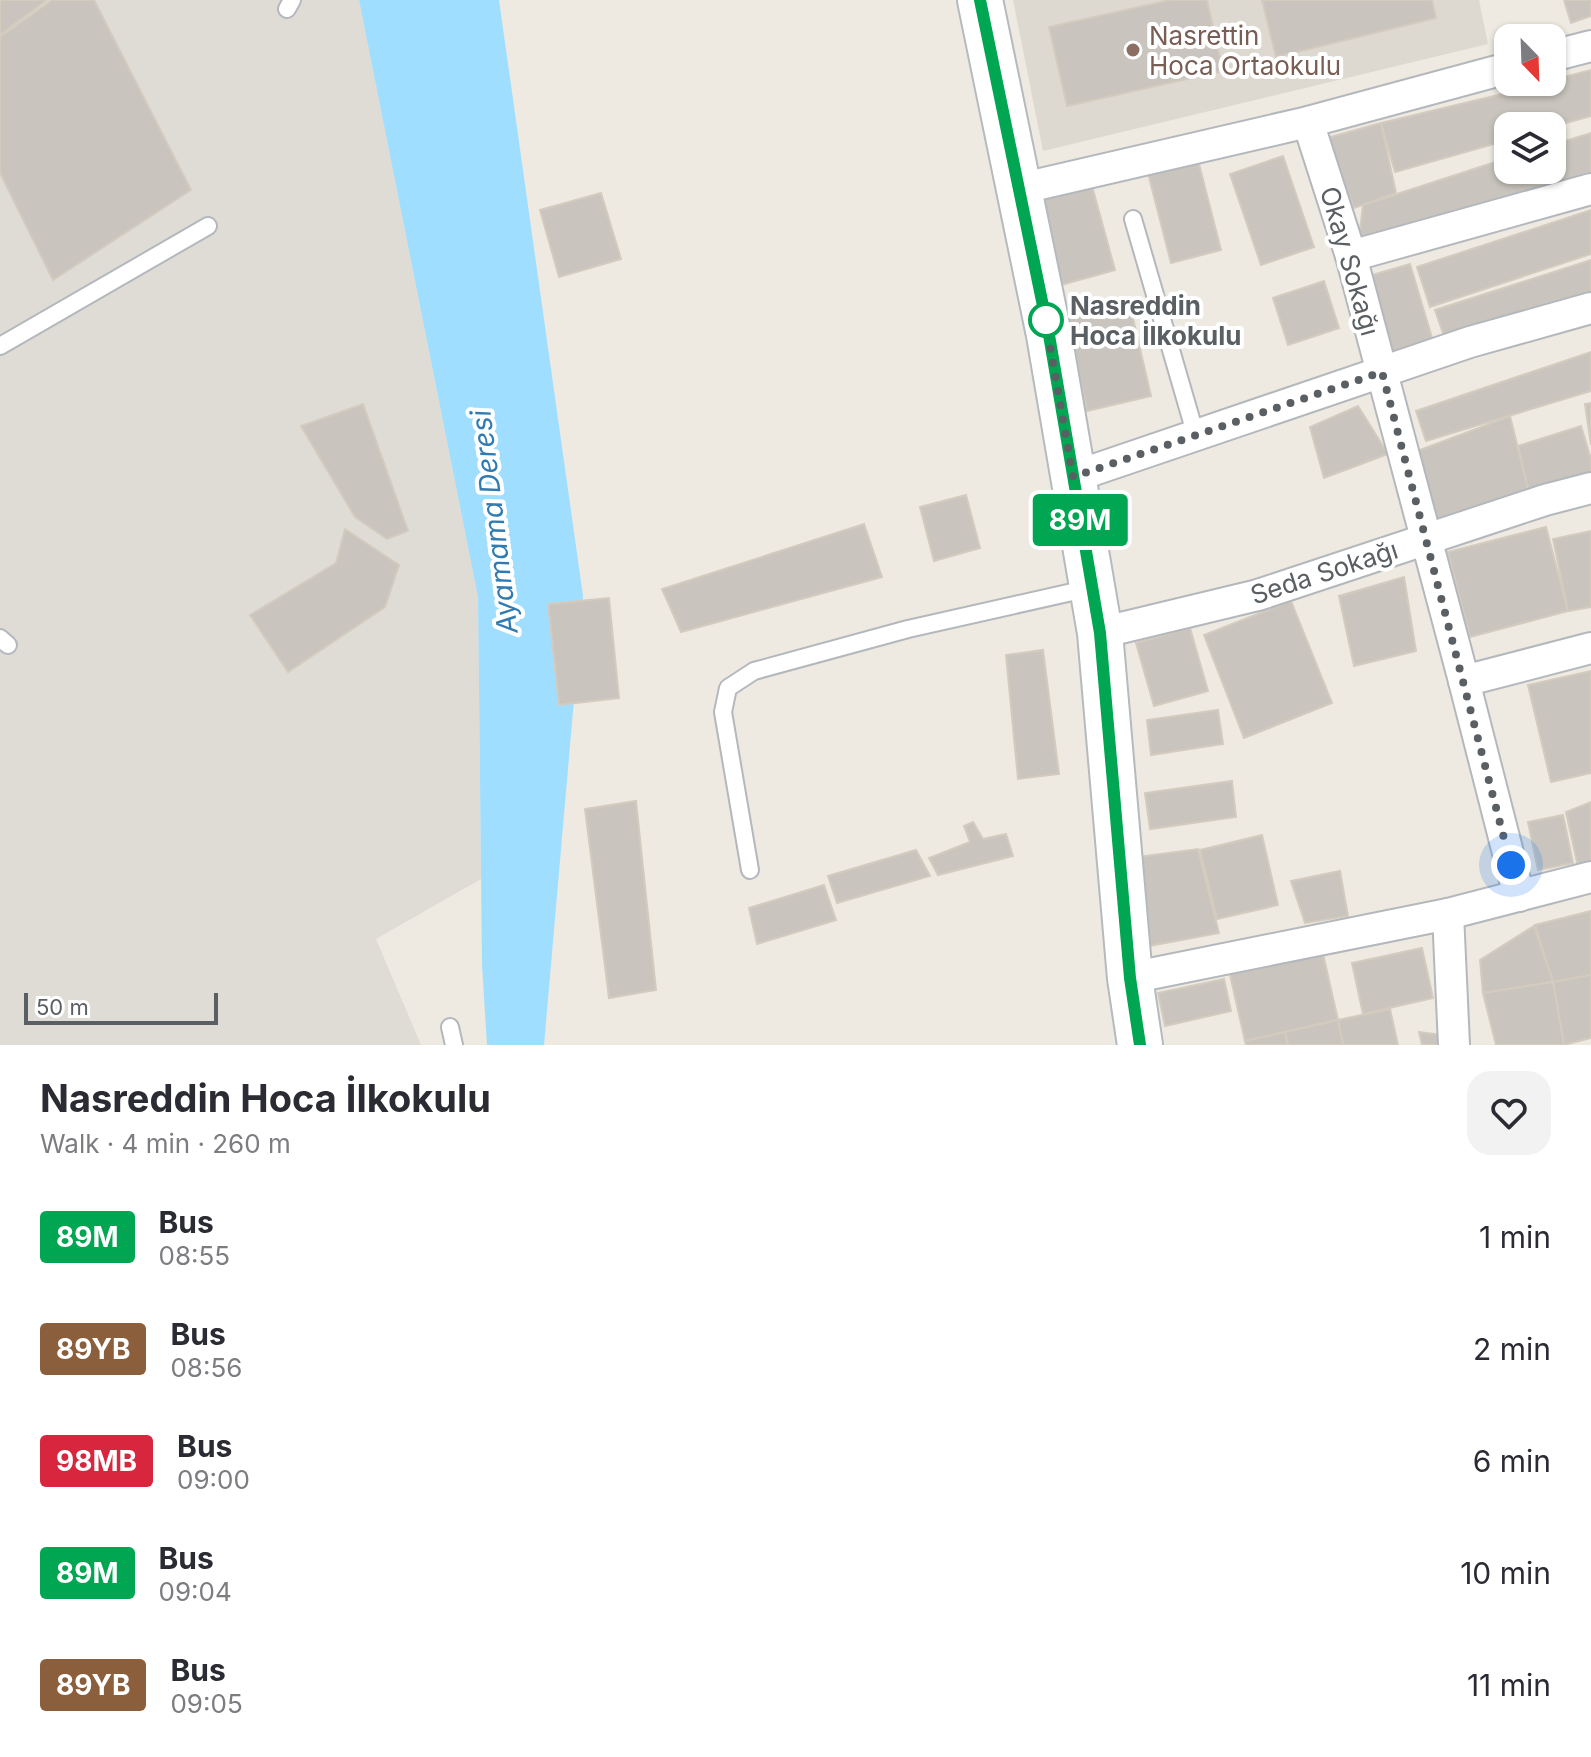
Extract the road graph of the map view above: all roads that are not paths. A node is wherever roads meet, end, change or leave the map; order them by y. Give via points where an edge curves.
1 (980, 0) edge
2 (1591, 46) edge
3 (1566, 52) edge
4 (1494, 72) edge
5 (1308, 122) junction
6 (1019, 189) junction
7 (1591, 189) edge
8 (1133, 219) dead end
9 (208, 226) dead end
10 (1351, 256) junction
11 (1591, 308) edge
12 (0, 346) edge
13 (1382, 372) junction
14 (1196, 436) junction
15 (1073, 477) junction
16 (1591, 488) edge
17 (1428, 538) junction
18 (1092, 588) junction
19 (1100, 633) junction
20 (1591, 648) edge
21 (1464, 681) junction
22 (750, 870) dead end
23 (1591, 877) edge
24 (1519, 896) junction
25 (1448, 914) junction
26 (1130, 978) junction
27 (450, 1027) dead end
28 (454, 1045) edge
29 (1140, 1045) edge
30 (1454, 1045) edge

1 - 6 main road
2 - 3 street
4 - 5 street
5 - 6 street
5 - 10 street, Okay Sokağı
6 - 15 main road
7 - 10 street
8 - 14 lane
9 - 12 lane
10 - 13 street, Okay Sokağı
11 - 13 street
13 - 14 street
13 - 17 street, Okay Sokağı
14 - 15 street
15 - 18 main road
16 - 17 street, Seda Sokağı
17 - 19 street, Seda Sokağı via 1258,595
17 - 21 street, Okay Sokağı
18 - 19 main road
18 - 22 lane via 908,629 754,671 728,688 723,712
19 - 26 main road
20 - 21 street
21 - 24 street, Okay Sokağı
23 - 24 street
24 - 25 street
25 - 26 street
25 - 30 street
26 - 29 main road
27 - 28 lane

